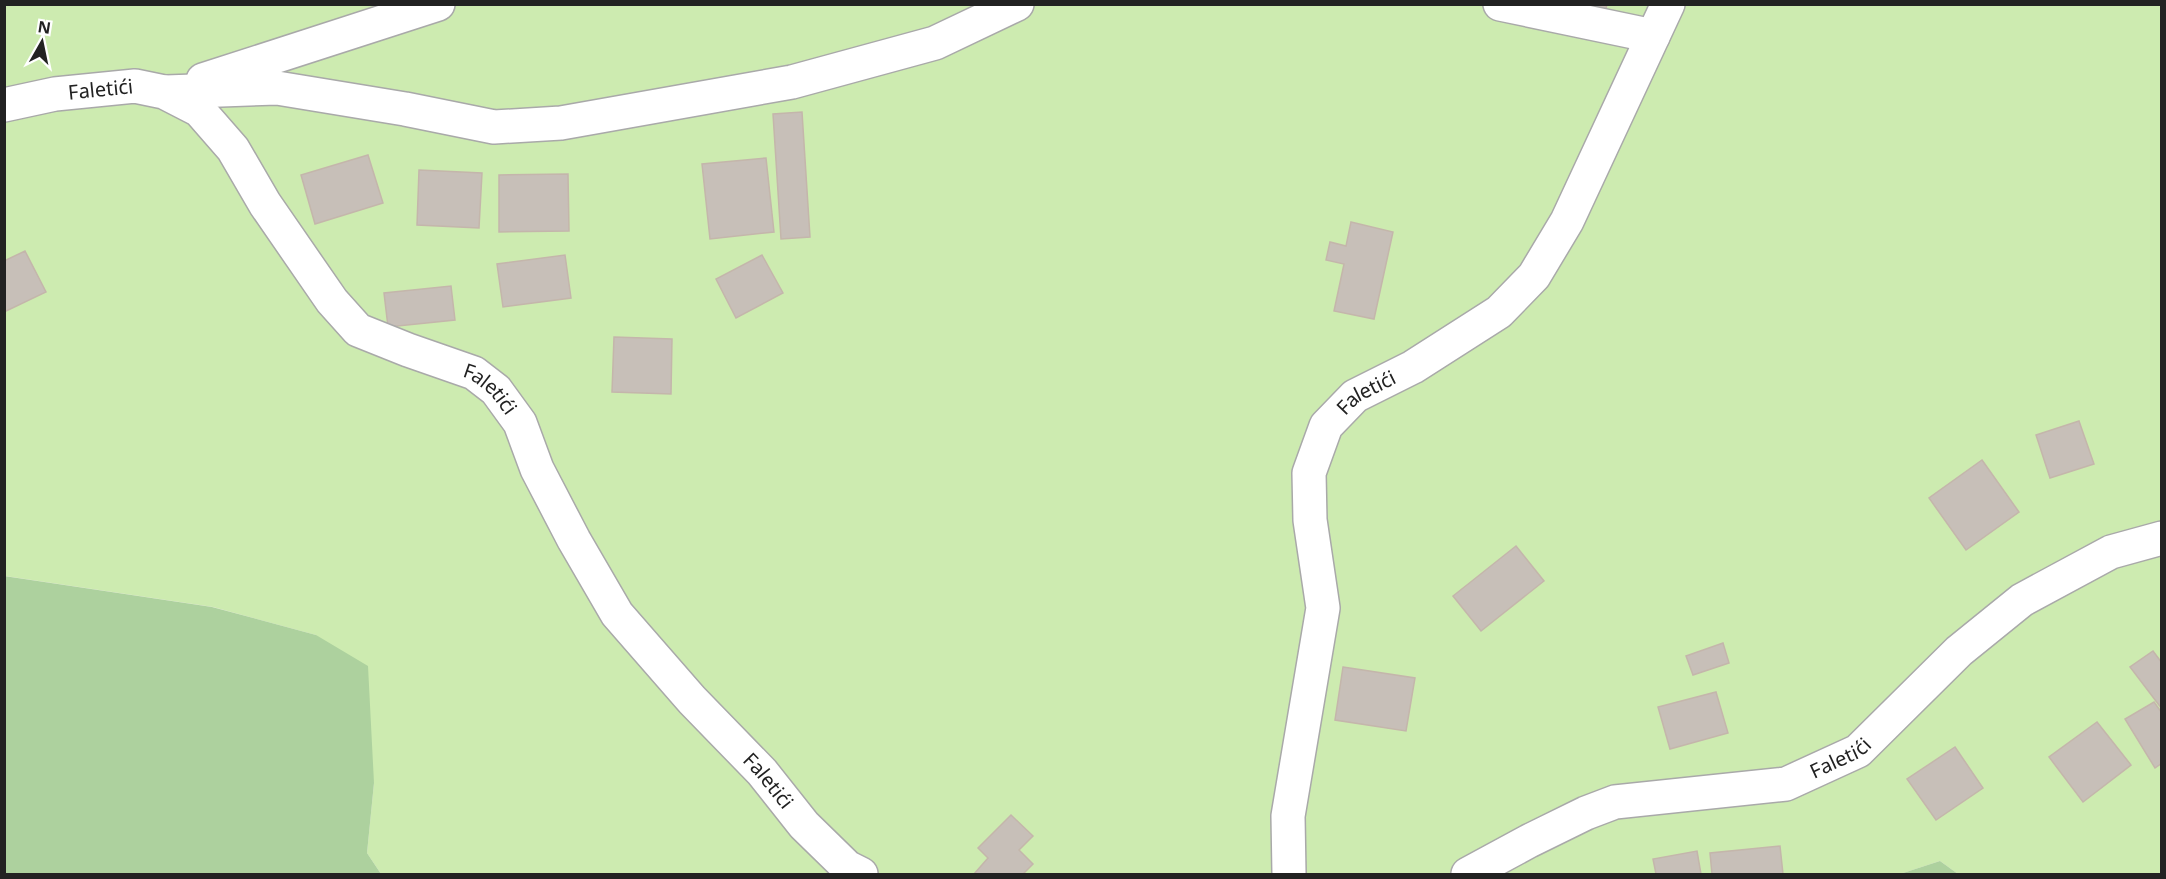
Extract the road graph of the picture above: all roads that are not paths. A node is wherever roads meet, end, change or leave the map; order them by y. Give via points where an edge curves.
1 (438, 4) edge
2 (1017, 4) edge
3 (1500, 4) edge
4 (1668, 4) edge
5 (1653, 36) junction
6 (164, 92) junction
7 (4, 105) edge
8 (2162, 538) edge
9 (861, 874) edge
10 (1289, 874) edge
11 (1468, 874) edge

1 - 6 street
2 - 6 street via 935,43 792,82 561,123 494,127 278,88
3 - 5 street
4 - 5 street, Faletići
5 - 10 street, Faletići via 1567,221 1534,276 1499,312 1413,367 1355,396 1326,426 1309,473 1310,520 1323,609 1288,816
6 - 7 street, Faletići via 135,87 55,94
6 - 9 street, Faletići via 199,110 233,149 265,204 332,301 358,330 474,373 496,390 520,423 543,479 617,614 762,772 804,825 847,867
8 - 11 street, Faletići via 2111,552 2022,600 1959,651 1858,751 1786,784 1615,802 1528,841

